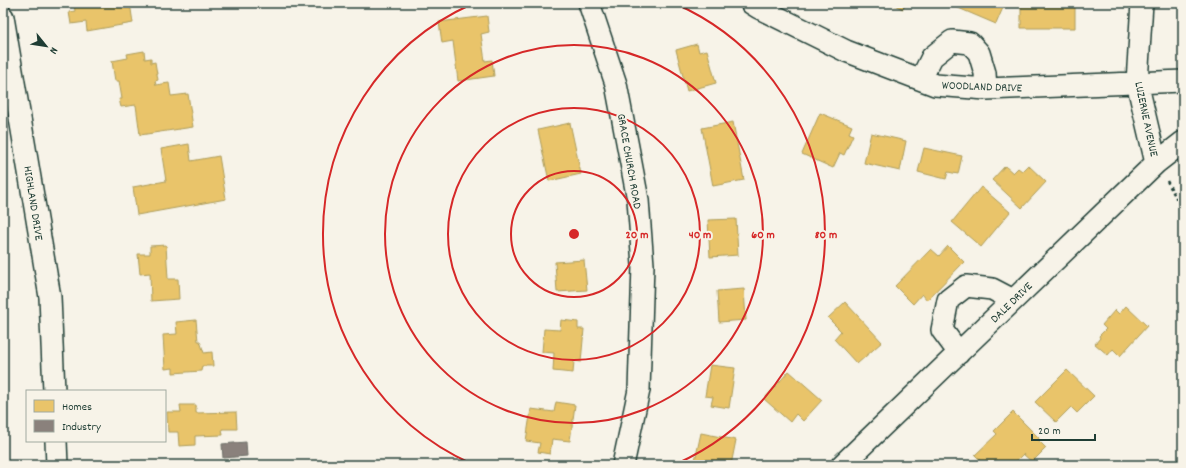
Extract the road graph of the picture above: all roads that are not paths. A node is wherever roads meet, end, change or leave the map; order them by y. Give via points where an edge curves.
1 (589, 3) edge
2 (751, 3) edge
3 (1142, 3) edge
4 (3, 17) edge
5 (921, 79) junction
6 (1183, 81) edge
7 (1137, 82) junction
8 (986, 89) junction
9 (1183, 142) edge
10 (1161, 172) junction
11 (1013, 300) junction
12 (959, 353) junction
13 (54, 390) edge
14 (56, 442) edge
15 (57, 465) edge
16 (623, 465) edge
17 (842, 465) edge

1 - 16 street, GRACE CHURCH ROAD via 616,84 638,200 643,258 639,390
2 - 5 street, WOODLAND DRIVE via 846,51
3 - 7 street, LUZERNE AVENUE
4 - 13 street, HIGHLAND DRIVE via 50,297
5 - 8 street, WOODLAND DRIVE via 935,85
5 - 8 street via 932,57 952,41 970,43 979,54 985,73
6 - 7 street, WOODLAND DRIVE
7 - 8 street, WOODLAND DRIVE
7 - 10 street, LUZERNE AVENUE
9 - 10 street, DALE DRIVE
10 - 11 street, DALE DRIVE
11 - 12 street, DALE DRIVE
11 - 12 street via 992,289 966,286 948,300 942,330
12 - 17 street, DALE DRIVE
14 - 15 street

